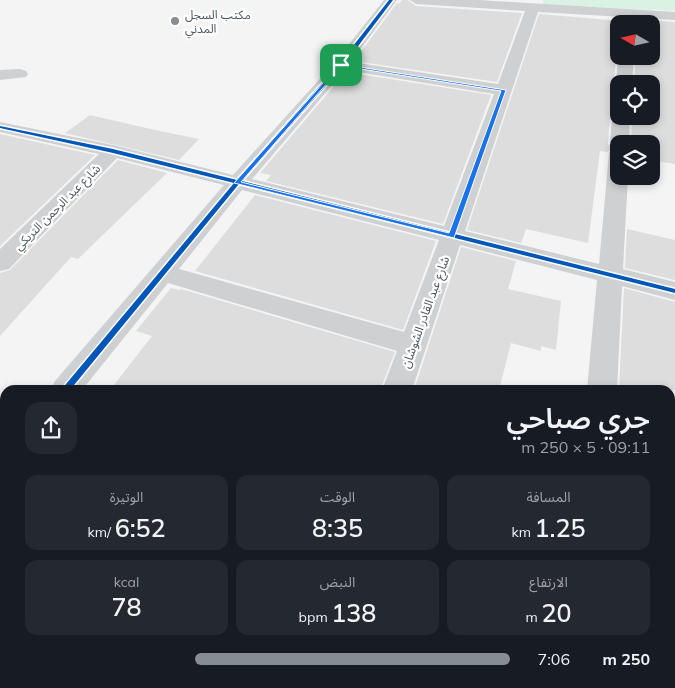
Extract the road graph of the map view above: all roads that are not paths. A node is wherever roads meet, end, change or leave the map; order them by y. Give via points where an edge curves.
1 (391, 0) edge
2 (416, 0) edge
3 (533, 8) junction
4 (610, 16) edge
5 (675, 16) edge
6 (660, 17) edge
7 (341, 65) junction
8 (20, 74) dead end
9 (0, 75) edge
10 (503, 90) junction
11 (0, 127) edge
12 (113, 151) junction
13 (237, 183) junction
14 (617, 185) edge
15 (452, 236) junction
16 (1, 261) edge
17 (162, 273) junction
18 (610, 275) junction
19 (675, 291) edge
20 (413, 345) junction
21 (69, 385) edge
22 (399, 385) edge
23 (602, 385) edge

1 - 7 street
2 - 3 street
3 - 4 street
3 - 10 street, شارع عبد القادر الشوشان
5 - 6 street
7 - 10 street
7 - 13 street
8 - 9 street
10 - 15 street, شارع عبد القادر الشوشان
11 - 12 street
12 - 13 street
12 - 16 street, شارع عبد الرحمن التريكي
13 - 15 street
13 - 17 street
14 - 18 street
15 - 18 street
15 - 20 street, شارع عبد القادر الشوشان
17 - 20 street
17 - 21 street
18 - 19 street
18 - 23 street
20 - 22 street, شارع عبد القادر الشوشان

